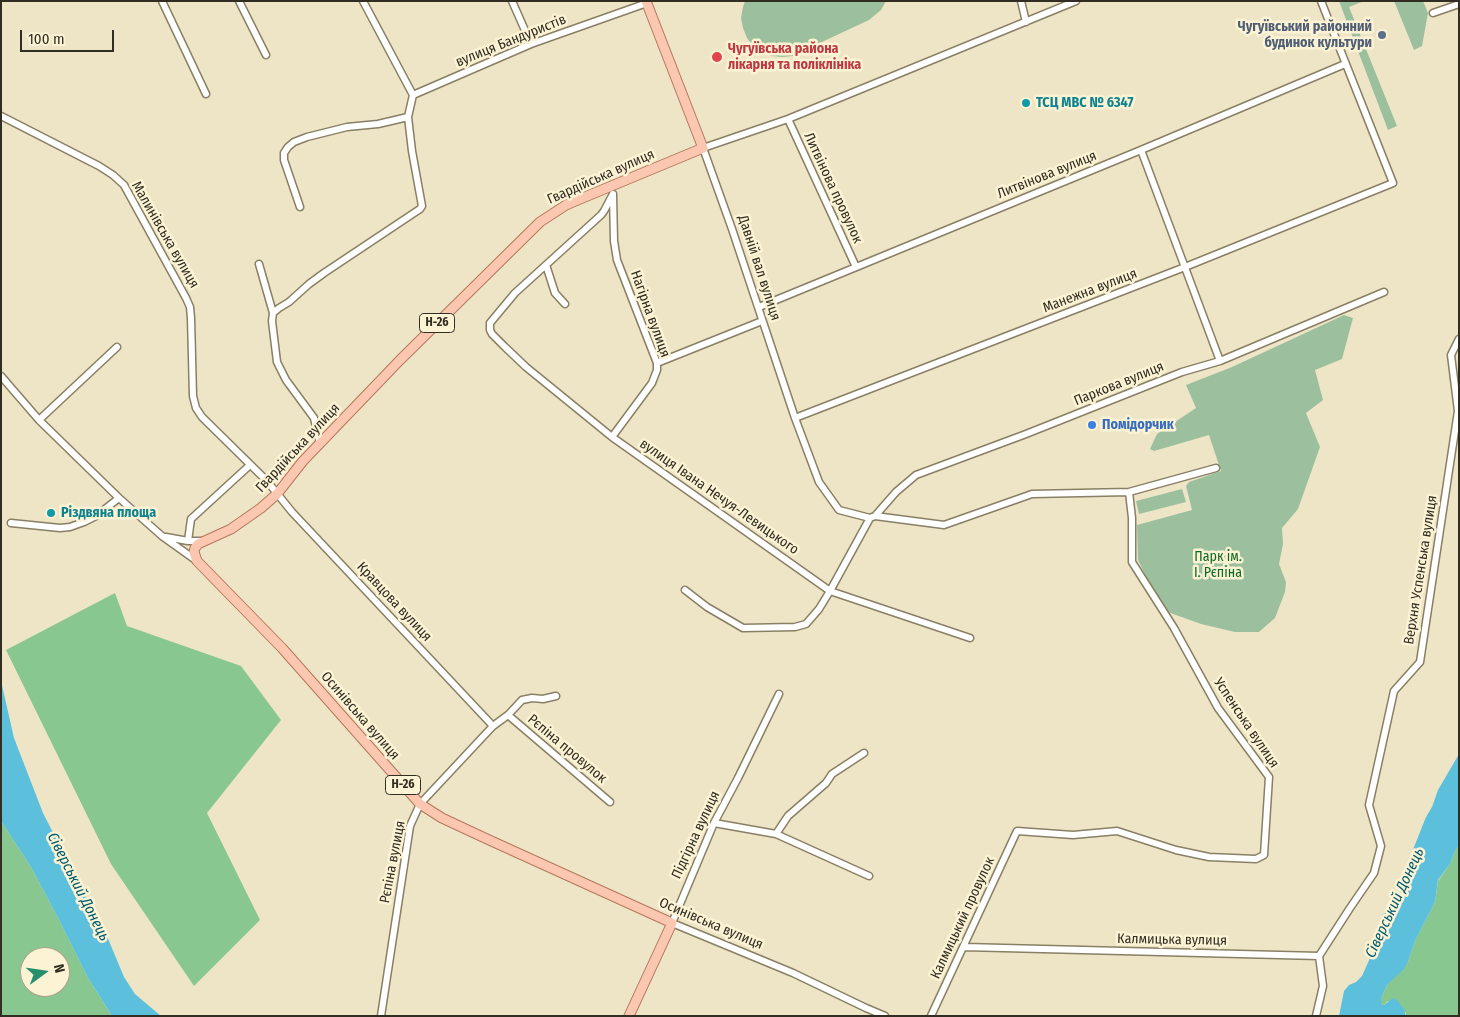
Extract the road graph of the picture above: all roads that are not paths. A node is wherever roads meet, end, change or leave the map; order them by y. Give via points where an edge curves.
1 (162, 1) edge
2 (240, 1) edge
3 (363, 1) edge
4 (512, 1) edge
5 (1021, 1) edge
6 (1076, 1) edge
7 (1321, 1) edge
8 (646, 2) edge
9 (1459, 4) edge
10 (1433, 13) dead end
11 (1026, 22) junction
12 (531, 44) junction
13 (266, 55) dead end
14 (1345, 64) junction
15 (206, 94) dead end
16 (413, 94) junction
17 (1, 116) edge
18 (408, 117) junction
19 (788, 119) junction
20 (703, 148) junction
21 (1141, 150) junction
22 (613, 190) junction
23 (300, 207) dead end
24 (259, 264) dead end
25 (546, 265) junction
26 (856, 267) junction
27 (1185, 267) junction
28 (1384, 292) dead end
29 (565, 304) dead end
30 (758, 307) junction
31 (272, 313) junction
32 (762, 321) junction
33 (1459, 339) edge
34 (117, 347) dead end
35 (1220, 361) junction
36 (657, 363) junction
37 (1, 376) edge
38 (795, 418) junction
39 (39, 420) junction
40 (612, 437) junction
41 (320, 444) junction
42 (250, 465) junction
43 (1216, 468) dead end
44 (1129, 492) junction
45 (277, 494) junction
46 (119, 498) junction
47 (872, 517) junction
48 (11, 523) dead end
49 (162, 536) junction
50 (188, 541) junction
51 (202, 541) junction
52 (197, 561) junction
53 (684, 590) dead end
54 (830, 591) junction
55 (970, 638) dead end
56 (779, 694) dead end
57 (556, 696) dead end
58 (508, 715) junction
59 (493, 726) junction
60 (864, 753) dead end
61 (610, 802) dead end
62 (420, 804) junction
63 (714, 823) junction
64 (1017, 831) joint
65 (776, 834) junction
66 (869, 876) dead end
67 (672, 923) junction
68 (964, 947) junction
69 (1319, 956) junction
70 (932, 1015) edge
71 (380, 1016) edge
72 (629, 1016) edge
73 (885, 1016) edge
74 (1316, 1016) edge

1 - 15 street
2 - 13 street
3 - 16 street
4 - 12 street
5 - 11 street
6 - 11 street, Гвардійська вулиця
7 - 14 street
8 - 12 street, вулиця Бандуристів
8 - 20 main road, Давній вал вулиця
9 - 10 street
11 - 19 street, Гвардійська вулиця
12 - 16 street, вулиця Бандуристів
14 - 21 street, Литвінова вулиця
14 - 27 street, Манежна вулиця via 1393,182
16 - 18 street
17 - 42 street, Малинівська вулиця via 99,166 124,185 190,307 196,408
18 - 23 street via 307,137 288,147 284,160
18 - 31 street via 420,209 324,273
19 - 20 street, Гвардійська вулиця
19 - 26 street, Литвінова провулок
20 - 22 main road, Гвардійська вулиця / Н-26
20 - 30 street, Давній вал вулиця
21 - 26 street, Литвінова вулиця
21 - 27 street
22 - 25 street via 601,215
22 - 36 street, Нагірна вулиця via 617,260
22 - 41 main road, Гвардійська вулиця / Н-26 via 566,205 528,232
24 - 31 street
25 - 29 street via 555,293
25 - 40 street, вулиця Івана Нечуя-Левицького via 515,293 490,323 490,330 526,367
26 - 30 street, Литвінова вулиця
27 - 35 street
27 - 38 street, Манежна вулиця
28 - 35 street, Паркова вулиця
30 - 32 street, Давній вал вулиця
31 - 41 street via 277,362 314,418
32 - 36 street
32 - 38 street, Давній вал вулиця
33 - 69 street, Верхня Успенська вулиця via 1451,355 1458,411 1420,662 1394,691 1369,805 1381,846 1374,873
34 - 39 street
35 - 47 street, Паркова вулиця via 1182,372 916,475
36 - 40 street, Нагірна вулиця via 652,383
37 - 39 street, Осинівська вулиця
38 - 47 street, Давній вал вулиця via 819,482 839,510
39 - 46 street, Осинівська вулиця
40 - 54 street, вулиця Івана Нечуя-Левицького
41 - 45 main road, Гвардійська вулиця / Н-26
42 - 45 street, Малинівська вулиця
42 - 50 street via 191,519
43 - 44 street, Давній вал вулиця
44 - 47 street, Давній вал вулиця via 1032,494 944,526
44 - 64 street, Успенська вулиця via 1132,562 1174,628 1218,708 1269,777 1264,855 1256,859 1209,857 1117,831 1073,835
45 - 51 main road, Гвардійська вулиця / Н-26 via 231,529
45 - 59 street, Кравцова вулиця
46 - 48 street via 96,516 70,527
46 - 49 street, Осинівська вулиця
47 - 54 street, Паркова вулиця
49 - 50 street
49 - 52 street, Осинівська вулиця
50 - 51 street
51 - 52 main road via 194,552
52 - 62 main road, Осинівська вулиця / Н-26 via 282,648
53 - 54 street, Паркова вулиця via 743,628 806,624
54 - 55 street, вулиця Івана Нечуя-Левицького
56 - 63 street, Підгірна вулиця
57 - 58 street, Рєпіна вулиця via 525,698
58 - 59 street, Рєпіна вулиця
58 - 61 street, Рєпіна провулок
59 - 62 street, Рєпіна вулиця
60 - 65 street via 832,774 788,816
62 - 67 main road, Осинівська вулиця / Н-26 via 442,818
62 - 71 street, Рєпіна вулиця via 410,826
63 - 65 street
63 - 67 street, Підгірна вулиця
64 - 68 street, Калмицький провулок
65 - 66 street
67 - 72 main road, Підгірна вулиця
67 - 73 street, Осинівська вулиця via 793,973
68 - 69 street, Калмицька вулиця
68 - 70 street, Калмицький провулок
69 - 74 street via 1323,986

